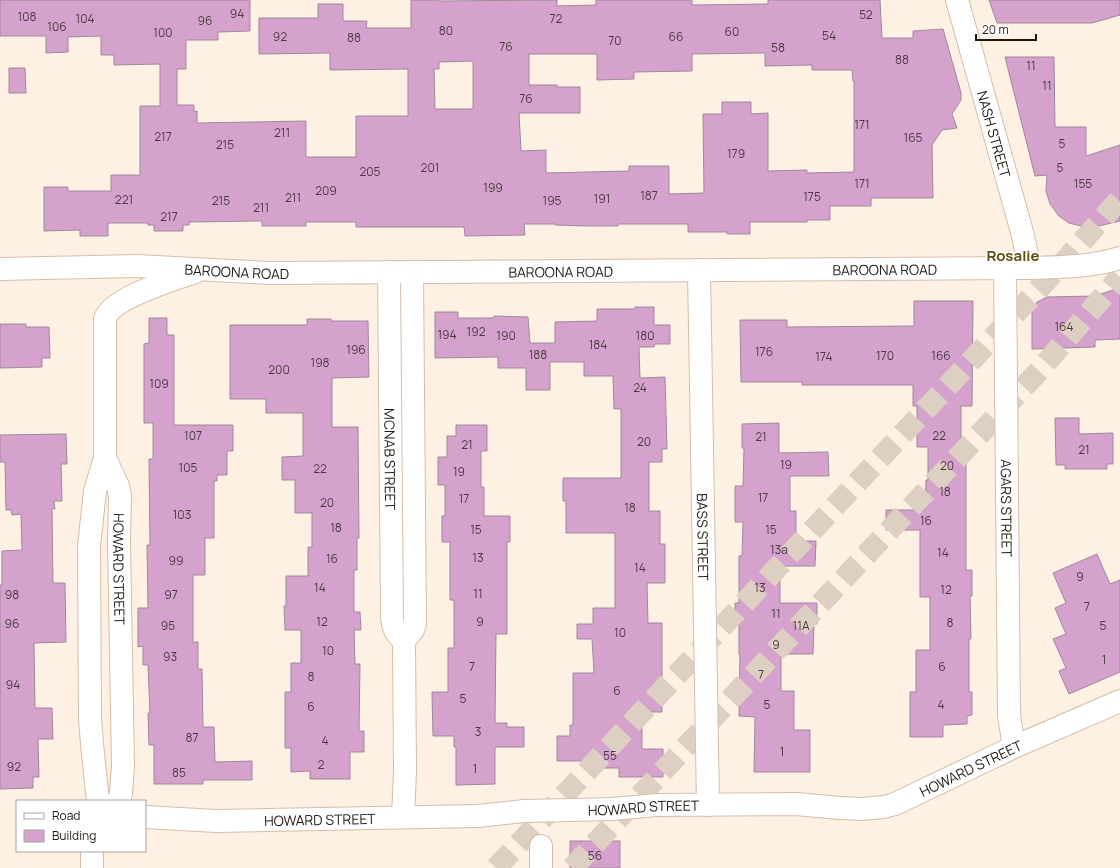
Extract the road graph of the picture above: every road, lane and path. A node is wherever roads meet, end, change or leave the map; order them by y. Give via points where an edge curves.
1 (957, 0) edge
2 (1120, 258) edge
3 (1030, 268) junction
4 (0, 269) edge
5 (1005, 269) junction
6 (201, 270) junction
7 (699, 270) junction
8 (389, 272) junction
9 (412, 272) junction
10 (105, 458) junction
11 (404, 641) junction
12 (1120, 701) edge
13 (1014, 747) junction
14 (98, 800) edge
15 (118, 800) edge
16 (708, 805) junction
17 (146, 817) edge
18 (403, 817) junction
19 (541, 846) dead end
20 (92, 852) edge
21 (92, 868) edge
22 (541, 868) edge

1 - 3 street, NASH STREET
2 - 3 street, BAROONA ROAD via 1096,264
3 - 5 street, BAROONA ROAD
4 - 6 street, BAROONA ROAD via 156,266
5 - 7 street, BAROONA ROAD
5 - 13 street, AGARS STREET via 1009,715
6 - 8 street, BAROONA ROAD via 269,273
6 - 10 street, HOWARD STREET via 130,297 106,315
7 - 9 street, BAROONA ROAD
7 - 16 street, BASS STREET
8 - 9 street, BAROONA ROAD
8 - 11 street, MCNAB STREET via 392,617 396,634
9 - 11 street, MCNAB STREET via 415,624
10 - 14 street, HOWARD STREET via 95,491 89,546 90,719
10 - 15 street, HOWARD STREET via 120,496 123,765
11 - 18 street
12 - 13 street, HOWARD STREET
13 - 16 street, HOWARD STREET via 888,807 851,809 796,804
16 - 18 street, HOWARD STREET
17 - 18 street, HOWARD STREET via 216,821
19 - 22 street
20 - 21 street

